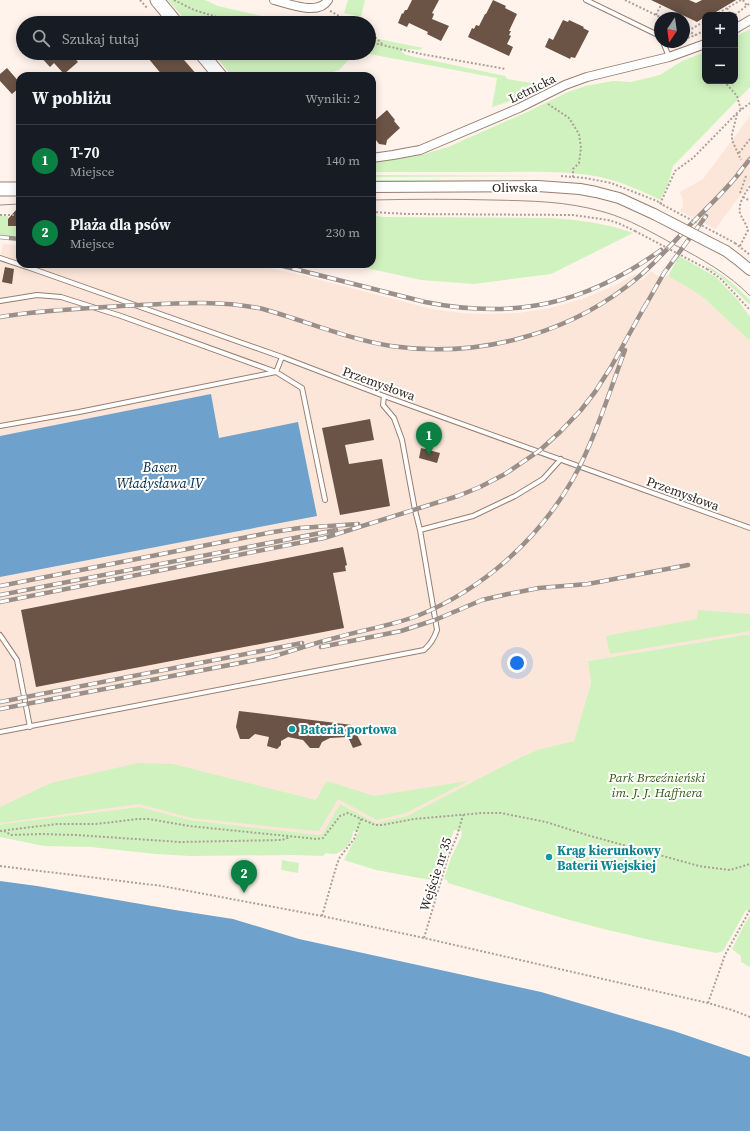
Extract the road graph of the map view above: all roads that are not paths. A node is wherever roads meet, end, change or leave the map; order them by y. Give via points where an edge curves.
1 (157, 0) edge
2 (274, 0) edge
3 (586, 0) edge
4 (325, 3) edge
5 (170, 16) edge
6 (750, 20) edge
7 (738, 27) edge
8 (654, 33) edge
9 (702, 45) edge
10 (666, 48) edge
11 (669, 57) junction
12 (209, 60) edge
13 (220, 70) edge
14 (376, 157) edge
15 (376, 187) edge
16 (0, 189) edge
17 (16, 189) edge
18 (0, 258) edge
19 (16, 263) edge
20 (32, 268) edge
21 (750, 270) edge
22 (0, 300) edge
23 (282, 357) junction
24 (276, 372) junction
25 (384, 396) junction
26 (0, 426) edge
27 (561, 459) junction
28 (325, 500) dead end
29 (750, 528) edge
30 (420, 530) junction
31 (0, 635) edge
32 (30, 726) junction
33 (0, 732) edge

1 - 5 main road
2 - 4 street via 304,8 316,8
3 - 8 lane
6 - 7 street
9 - 11 street, Letnicka
10 - 11 lane
11 - 14 street, Letnicka via 587,77 420,150
12 - 13 main road
15 - 21 street, Oliwska, bridge via 538,186 596,192 619,198 654,214 726,251
16 - 17 main road
18 - 19 lane, Przemysłowa
20 - 23 lane, Przemysłowa
22 - 24 lane via 37,295 62,297
23 - 24 lane
23 - 25 lane, Przemysłowa
24 - 26 lane
24 - 28 lane via 302,388
25 - 27 lane, Przemysłowa
25 - 30 lane via 382,405 394,418 402,440
27 - 29 lane, Przemysłowa
27 - 30 lane via 543,478 515,496 473,516
30 - 32 lane via 437,630 431,645 424,650
31 - 32 lane via 17,660
32 - 33 lane

